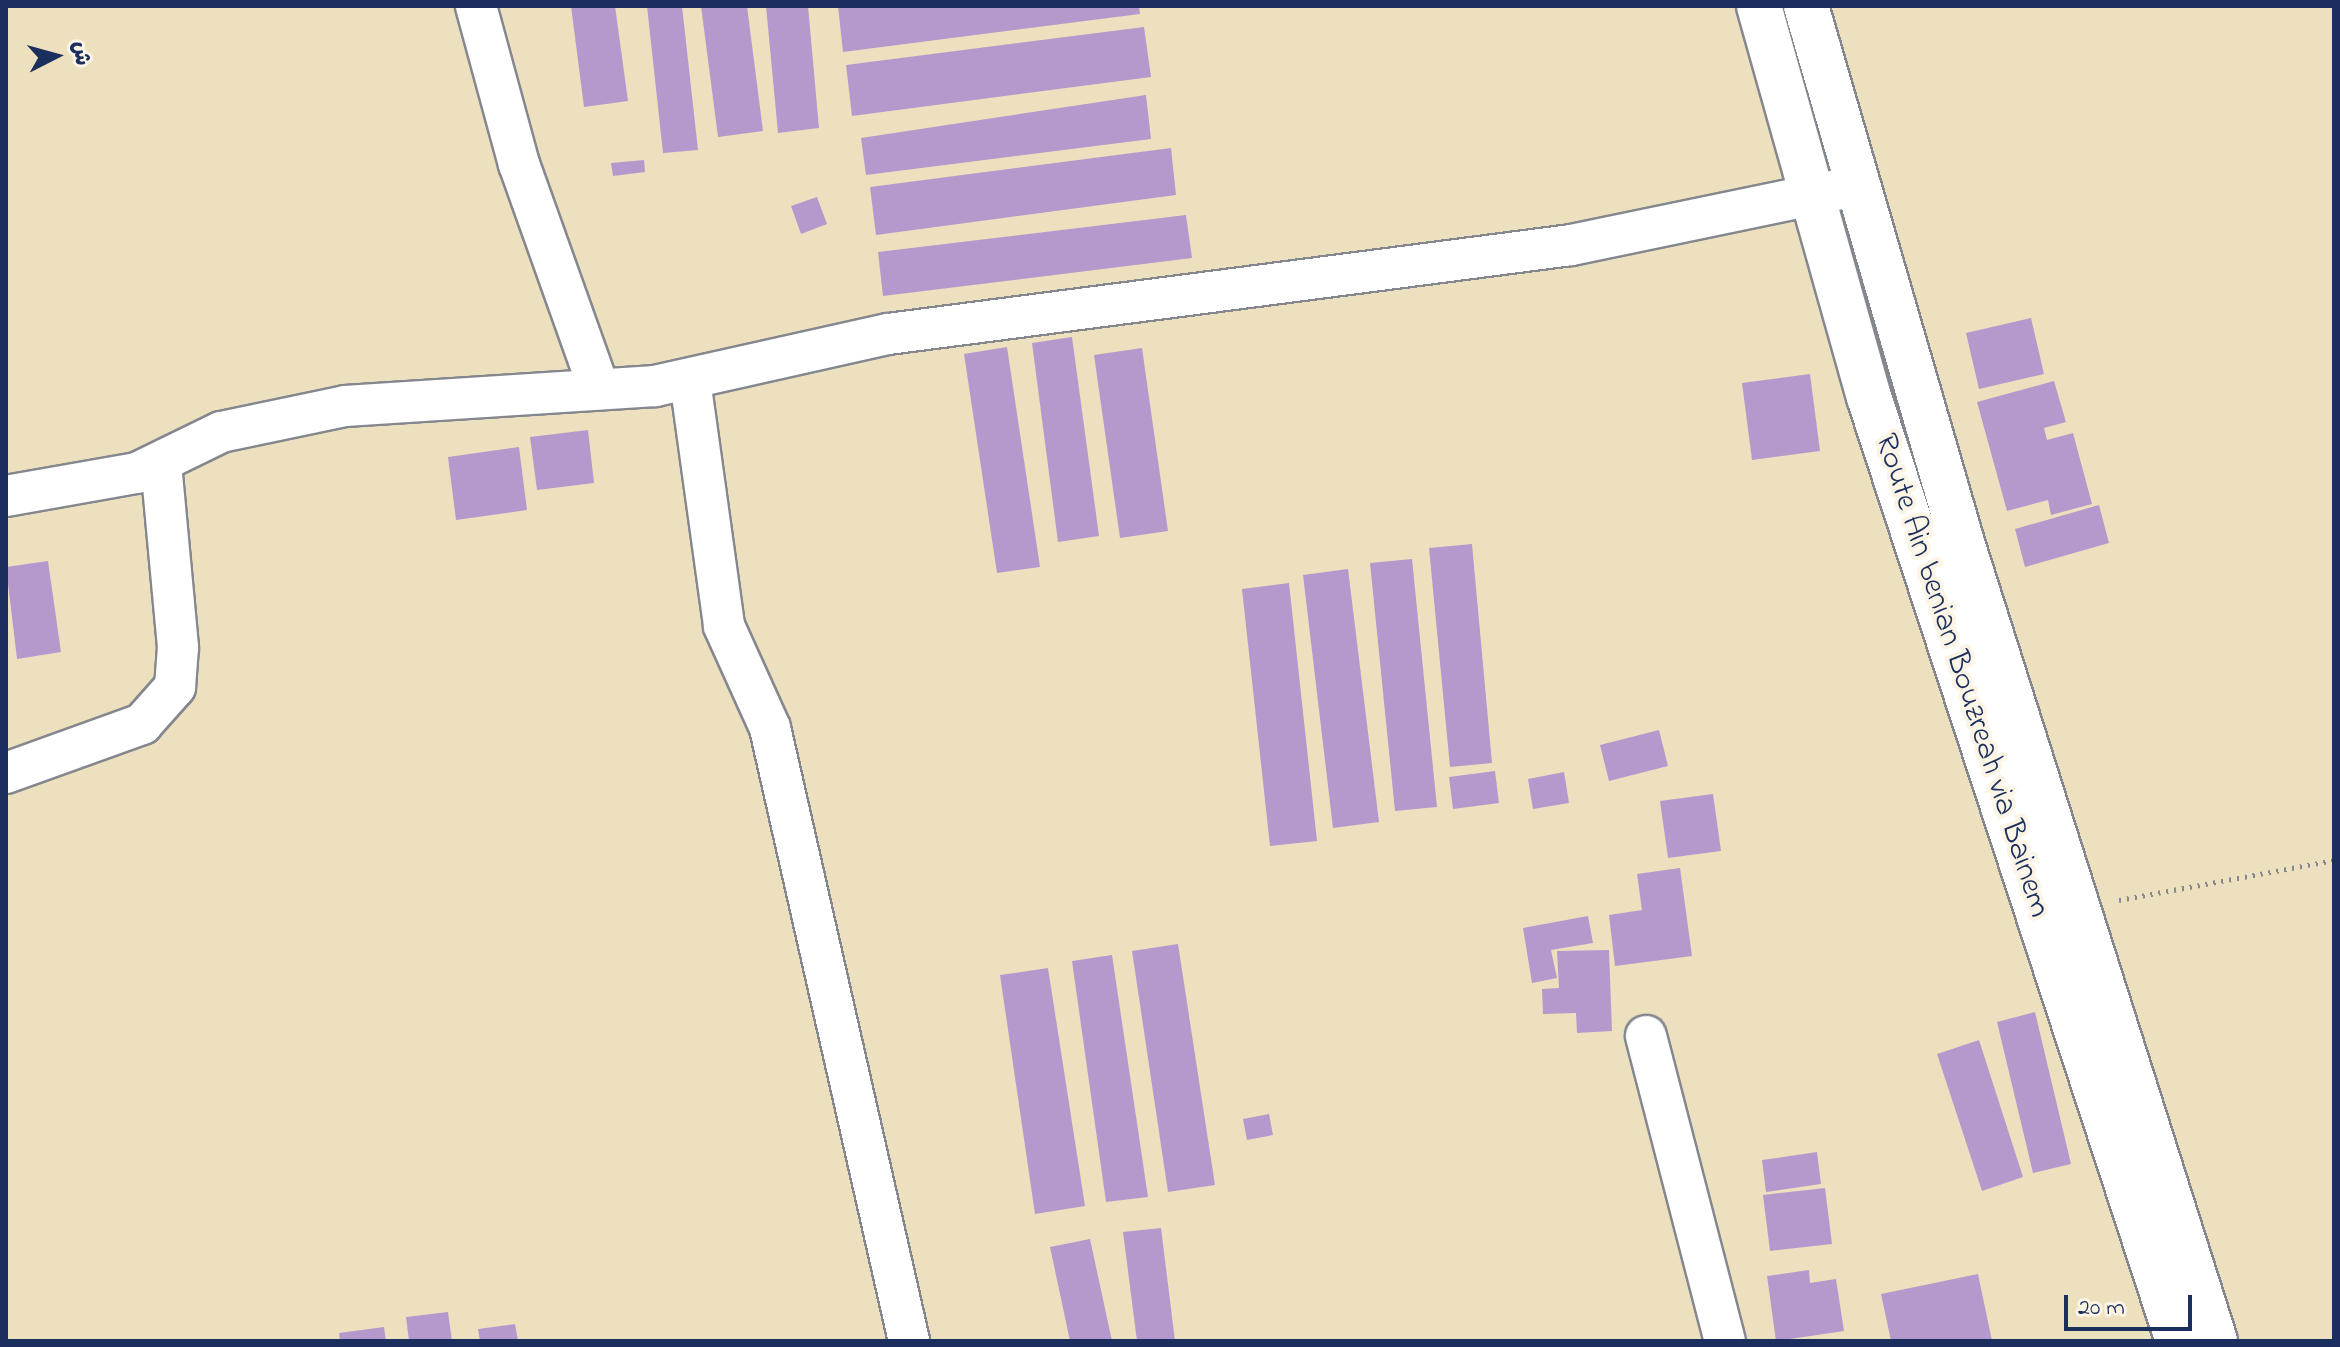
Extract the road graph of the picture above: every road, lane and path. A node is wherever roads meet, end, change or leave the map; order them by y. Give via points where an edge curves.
1 (476, 6) edge
2 (1759, 6) edge
3 (1806, 6) edge
4 (1857, 184) junction
5 (1813, 198) junction
6 (690, 380) junction
7 (599, 389) junction
8 (161, 465) junction
9 (6, 496) edge
10 (6, 773) edge
11 (2334, 860) edge
12 (2078, 908) junction
13 (1646, 1036) dead end
14 (909, 1341) edge
15 (1725, 1341) edge
16 (2178, 1341) edge
17 (2215, 1341) edge

1 - 7 street via 519,164
2 - 5 main road, Route Ain benian Bouzreah via Bainem
3 - 4 main road, Route Ain benian Bouzreah via Bainem
4 - 5 street
4 - 12 main road, Route Ain benian Bouzreah via Bainem
5 - 6 street via 1571,245 888,334
5 - 16 main road, Route Ain benian Bouzreah via Bainem via 1951,654
6 - 7 street
6 - 14 street via 724,626 770,728
7 - 8 street via 345,406 221,432
8 - 9 street
8 - 10 street via 178,647 175,687 142,724
11 - 12 path
12 - 17 main road, Route Ain benian Bouzreah via Bainem
13 - 15 street

